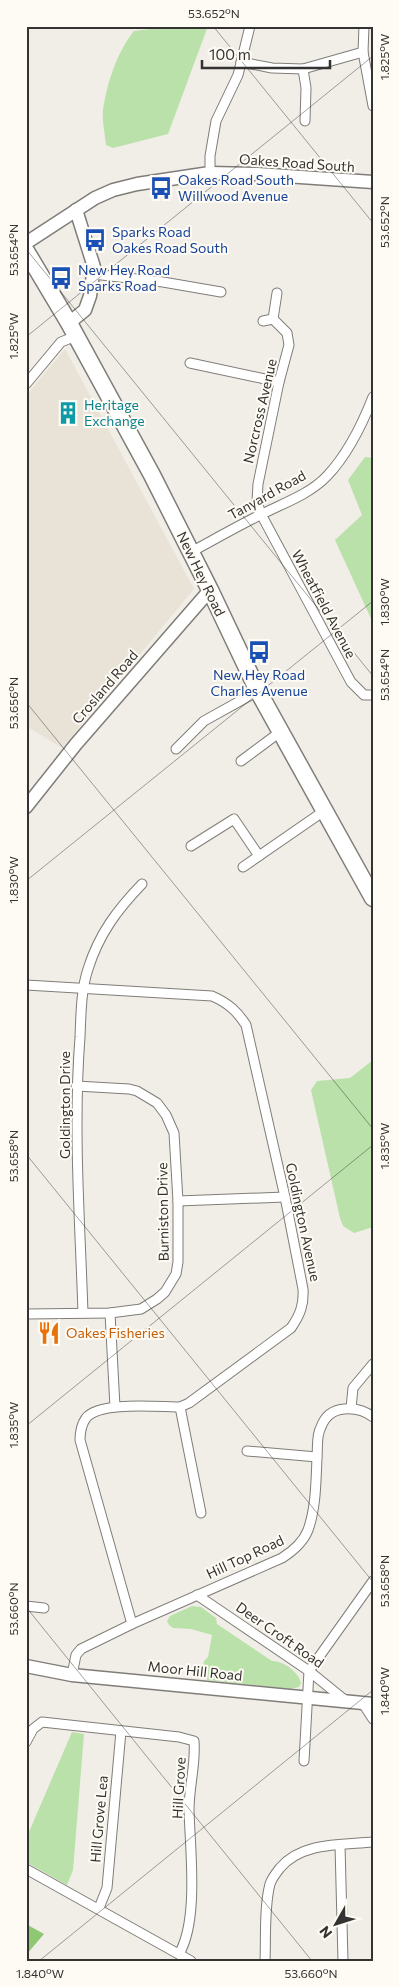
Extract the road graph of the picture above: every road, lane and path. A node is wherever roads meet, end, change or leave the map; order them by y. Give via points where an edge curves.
1 (250, 26) edge
2 (364, 26) edge
3 (363, 52) junction
4 (241, 62) junction
5 (303, 69) junction
6 (373, 106) edge
7 (305, 121) dead end
8 (210, 173) junction
9 (373, 182) edge
10 (76, 210) junction
11 (27, 251) edge
12 (93, 274) junction
13 (221, 292) dead end
14 (277, 293) dead end
15 (273, 320) junction
16 (263, 321) dead end
17 (72, 330) junction
18 (190, 363) dead end
19 (279, 382) junction
20 (26, 384) edge
21 (373, 397) edge
22 (369, 414) edge
23 (261, 514) junction
24 (191, 552) junction
25 (210, 590) junction
26 (258, 691) junction
27 (373, 695) edge
28 (280, 732) junction
29 (176, 749) dead end
30 (240, 761) dead end
31 (26, 807) edge
32 (324, 811) junction
33 (191, 846) dead end
34 (259, 856) junction
35 (243, 867) dead end
36 (142, 884) dead end
37 (373, 898) edge
38 (26, 985) edge
39 (83, 987) junction
40 (76, 1086) junction
41 (286, 1197) junction
42 (178, 1201) junction
43 (83, 1313) junction
44 (110, 1313) junction
45 (26, 1314) edge
46 (373, 1364) edge
47 (115, 1407) junction
48 (180, 1407) junction
49 (351, 1408) junction
50 (373, 1417) edge
51 (247, 1452) dead end
52 (317, 1457) junction
53 (201, 1513) dead end
54 (373, 1581) edge
55 (369, 1592) edge
56 (197, 1595) junction
57 (26, 1606) edge
58 (44, 1608) dead end
59 (132, 1624) junction
60 (26, 1666) edge
61 (309, 1670) junction
62 (72, 1675) junction
63 (309, 1698) junction
64 (346, 1701) junction
65 (367, 1703) edge
66 (373, 1719) edge
67 (121, 1731) junction
68 (26, 1742) edge
69 (304, 1762) dead end
70 (373, 1842) edge
71 (340, 1845) junction
72 (26, 1869) edge
73 (99, 1908) junction
74 (179, 1954) junction
75 (191, 1961) edge
76 (265, 1961) edge
77 (343, 1961) edge

1 - 4 street
2 - 3 street
3 - 5 street
3 - 6 street
4 - 5 street
4 - 8 street via 216,121
5 - 7 street
8 - 9 street, Oakes Road South
8 - 10 street, Oakes Road South via 114,190
10 - 11 street, Oakes Road South via 44,232
10 - 12 street via 94,267
11 - 17 highway, New Hey Road
12 - 13 street
12 - 17 street via 85,310
14 - 15 street
15 - 16 street
15 - 19 street, Norcross Avenue via 287,333 289,345
17 - 20 street
17 - 24 highway, New Hey Road
18 - 19 street
19 - 23 street, Norcross Avenue via 258,484 257,502
21 - 22 street, Tanyard Road
22 - 23 street, Tanyard Road via 327,476 304,493
23 - 24 street, Tanyard Road
23 - 27 street, Wheatfield Avenue via 351,682 364,695
24 - 25 highway, New Hey Road
25 - 26 highway, New Hey Road
25 - 31 street, Crosland Road via 76,744
26 - 28 highway, New Hey Road
26 - 29 street via 204,721
28 - 30 street
28 - 32 highway, New Hey Road
32 - 34 street
32 - 37 highway, New Hey Road
33 - 34 street via 234,819
34 - 35 street
36 - 39 street, Goldington Drive via 120,906 101,937
38 - 39 street, Goldington Avenue
39 - 40 street, Goldington Drive
39 - 41 street, Goldington Avenue via 212,996 239,1014 246,1025
40 - 42 street, Burniston Drive via 129,1089 157,1103 174,1133
40 - 43 street, Goldington Drive
41 - 42 street
41 - 48 street, Goldington Avenue via 303,1289 304,1302 299,1315 291,1328
42 - 44 street, Burniston Drive via 178,1262 170,1284 150,1305
43 - 44 street, Burniston Drive
43 - 45 street, Burniston Drive
44 - 47 street
46 - 49 street via 353,1388
47 - 48 street
47 - 59 street via 97,1409 86,1417 80,1429 80,1440
48 - 53 street
49 - 50 street via 366,1411
49 - 52 street, Hill Top Road via 340,1409 324,1420 318,1438
51 - 52 street
52 - 56 street, Hill Top Road via 312,1516 302,1542 282,1558
54 - 55 street
55 - 61 street
56 - 59 street, Hill Top Road
56 - 61 street, Deer Croft Road
57 - 58 street
59 - 62 street, Hill Top Road via 81,1650 76,1656
60 - 62 street, Moor Hill Road
61 - 63 street
61 - 64 street, Deer Croft Road
62 - 63 street, Moor Hill Road
63 - 64 street, Moor Hill Road
63 - 69 street
64 - 65 street, Moor Hill Road
65 - 66 street, Moor Hill Road
67 - 68 street, Hill Grove via 42,1722 33,1729
67 - 73 street, Hill Grove Lea via 107,1888
67 - 74 street, Hill Grove via 194,1740 189,1808 192,1842 190,1923
70 - 71 street
71 - 76 street via 303,1851 292,1856 275,1874 268,1892
71 - 77 street
72 - 73 street
73 - 74 street
74 - 75 street

